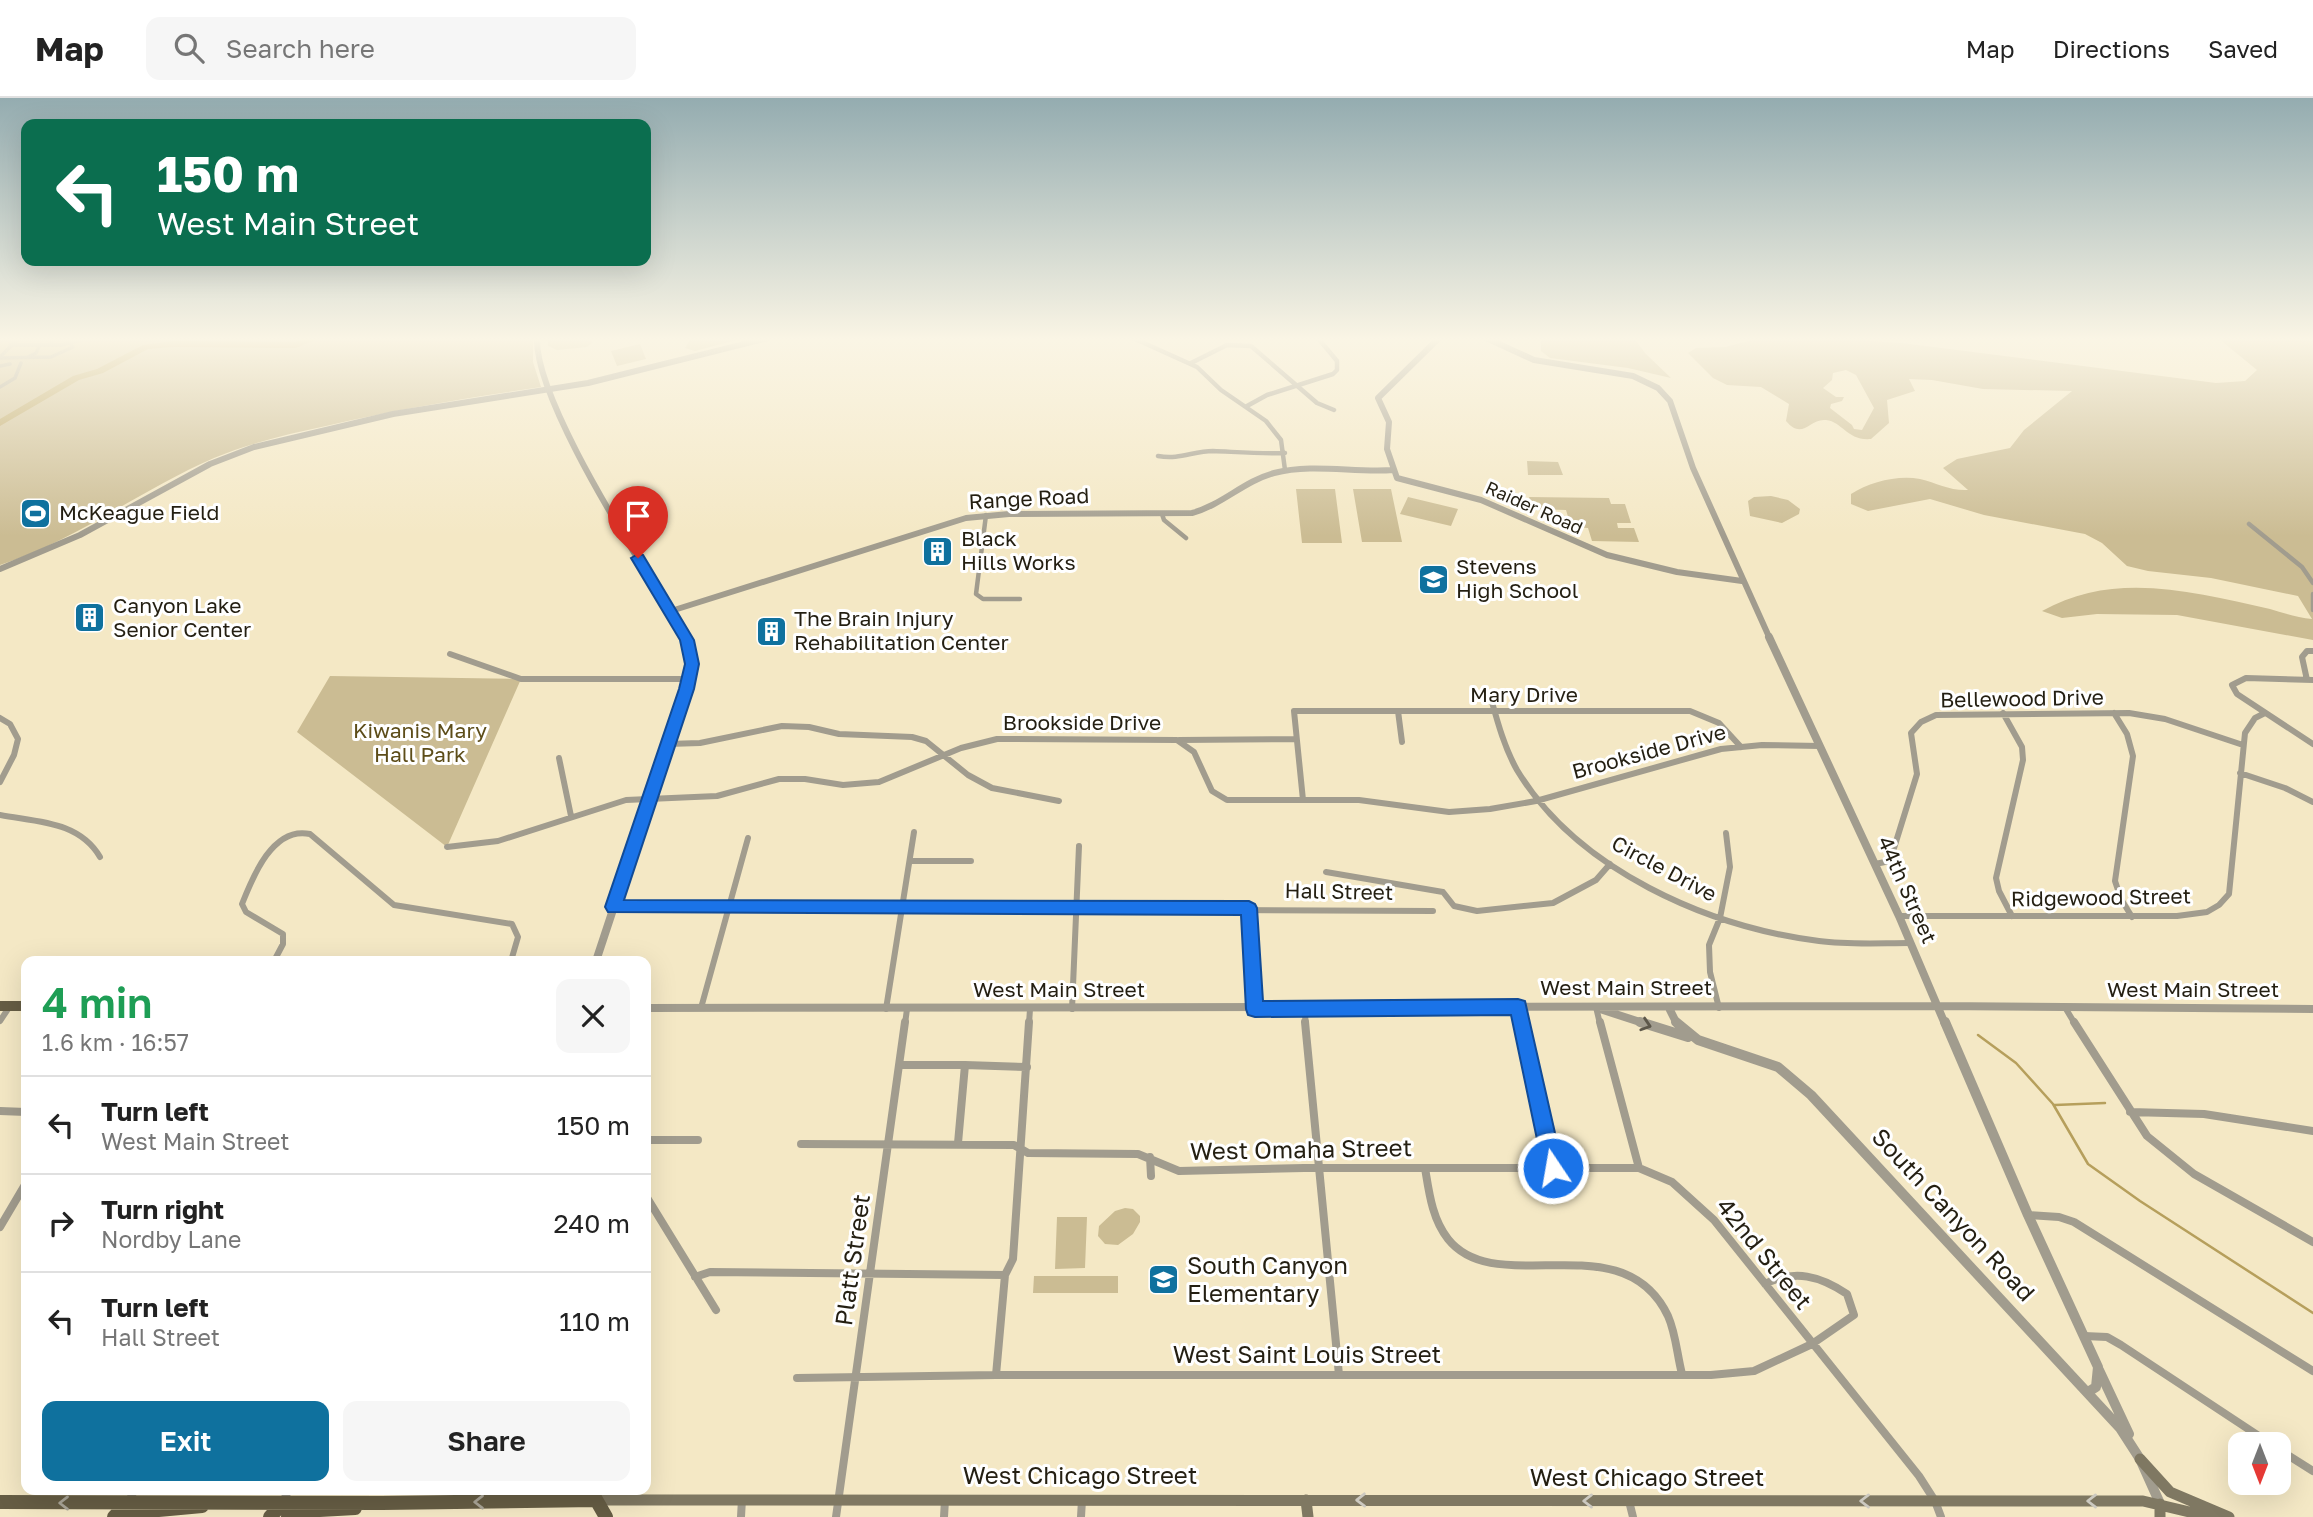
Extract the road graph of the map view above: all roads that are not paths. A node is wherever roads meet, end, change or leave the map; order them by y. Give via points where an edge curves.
1 (457, 404) edge
2 (556, 404) edge
3 (1244, 404) edge
4 (1250, 404) edge
5 (1320, 404) edge
6 (1381, 404) edge
7 (1671, 404) edge
8 (1247, 406) junction
9 (1334, 410) dead end
10 (1284, 453) junction
11 (1158, 456) dead end
12 (1285, 470) junction
13 (1393, 470) junction
14 (1162, 514) junction
15 (986, 515) junction
16 (2249, 524) dead end
17 (1185, 538) dead end
18 (0, 569) edge
19 (1669, 569) junction
20 (1741, 578) junction
21 (1722, 580) junction
22 (2313, 583) edge
23 (2313, 594) edge
24 (1020, 599) dead end
25 (2313, 610) edge
26 (671, 611) junction
27 (1757, 611) junction
28 (2313, 651) edge
29 (450, 654) dead end
30 (690, 679) junction
31 (2310, 680) edge
32 (1490, 695) dead end
33 (1398, 711) junction
34 (1494, 711) junction
35 (2003, 713) junction
36 (2114, 713) junction
37 (2264, 713) junction
38 (0, 718) edge
39 (1296, 739) junction
40 (1177, 740) junction
41 (1402, 742) dead end
42 (668, 744) junction
43 (2313, 744) edge
44 (2243, 745) junction
45 (1820, 746) junction
46 (1741, 747) junction
47 (944, 755) junction
48 (559, 758) dead end
49 (2240, 773) junction
50 (0, 782) edge
51 (650, 797) junction
52 (1303, 800) junction
53 (1059, 801) dead end
54 (1536, 801) junction
55 (2313, 802) edge
56 (0, 815) edge
57 (571, 816) junction
58 (914, 832) dead end
59 (1726, 833) dead end
60 (748, 838) dead end
61 (1079, 846) dead end
62 (447, 847) dead end
63 (100, 857) dead end
64 (910, 860) junction
65 (971, 861) dead end
66 (1610, 864) junction
67 (1874, 864) junction
68 (1326, 872) dead end
69 (614, 907) junction
70 (730, 907) junction
71 (902, 908) junction
72 (1076, 908) junction
73 (1249, 908) junction
74 (1433, 911) dead end
75 (1899, 916) junction
76 (2012, 916) junction
77 (2132, 916) junction
78 (1720, 918) junction
79 (1910, 943) junction
80 (277, 956) edge
81 (512, 956) edge
82 (598, 956) edge
83 (5, 1006) edge
84 (1937, 1006) junction
85 (1304, 1007) junction
86 (1518, 1007) junction
87 (1596, 1007) junction
88 (651, 1008) edge
89 (701, 1008) junction
90 (1670, 1008) junction
91 (1719, 1008) junction
92 (886, 1009) junction
93 (907, 1009) junction
94 (1030, 1009) junction
95 (1072, 1009) junction
96 (1255, 1009) junction
97 (2066, 1009) junction
98 (2313, 1009) edge
99 (0, 1021) edge
100 (1698, 1039) junction
101 (901, 1065) junction
102 (965, 1065) junction
103 (1027, 1067) junction
104 (0, 1111) edge
105 (21, 1112) edge
106 (2130, 1112) junction
107 (2313, 1131) edge
108 (651, 1140) edge
109 (698, 1140) dead end
110 (958, 1143) junction
111 (801, 1144) dead end
112 (890, 1144) junction
113 (1021, 1149) junction
114 (1150, 1157) junction
115 (1639, 1167) junction
116 (1320, 1168) junction
117 (1425, 1168) junction
118 (1553, 1168) junction
119 (1151, 1176) dead end
120 (21, 1191) edge
121 (651, 1204) edge
122 (2028, 1215) junction
123 (0, 1227) edge
124 (2313, 1242) edge
125 (870, 1272) junction
126 (1004, 1275) junction
127 (695, 1277) junction
128 (1765, 1284) junction
129 (716, 1310) dead end
130 (2084, 1336) junction
131 (1812, 1344) junction
132 (2098, 1367) junction
133 (2313, 1371) edge
134 (1682, 1374) junction
135 (996, 1375) junction
136 (1339, 1375) junction
137 (855, 1377) junction
138 (797, 1378) dead end
139 (2088, 1392) junction
140 (2253, 1432) edge
141 (2291, 1457) edge
142 (2140, 1459) junction
143 (2313, 1471) edge
144 (539, 1495) edge
145 (584, 1495) edge
146 (594, 1495) edge
147 (623, 1495) edge
148 (1082, 1498) junction
149 (742, 1499) junction
150 (946, 1499) junction
151 (838, 1500) junction
152 (1306, 1500) junction
153 (1629, 1501) junction
154 (1935, 1501) junction
155 (0, 1502) edge
156 (518, 1502) junction
157 (129, 1507) edge
158 (284, 1507) edge
159 (2162, 1513) edge
160 (114, 1517) edge
161 (270, 1517) edge
162 (606, 1517) edge
163 (741, 1517) edge
164 (836, 1517) edge
165 (944, 1517) edge
166 (1081, 1517) edge
167 (1308, 1517) edge
168 (1633, 1517) edge
169 (1941, 1517) edge
170 (2211, 1517) edge
171 (2229, 1517) edge

1 - 18 street via 393,414 247,449 196,471 67,541
2 - 26 street via 587,473
3 - 8 street
4 - 8 street
5 - 9 street
6 - 13 street via 1389,422 1387,449
7 - 20 street, 44th Street
8 - 10 street via 1266,418
10 - 11 street via 1210,451 1172,459
10 - 12 street
12 - 13 street, Range Road
12 - 14 street, Range Road via 1255,479 1210,508
13 - 19 street, Raider Road via 1403,481 1481,500 1592,551
14 - 15 street, Range Road
14 - 17 street
15 - 24 street via 976,594 983,600
15 - 26 street, Range Road via 946,523
16 - 22 street via 2303,569
19 - 20 street
19 - 21 street, Raider Road
20 - 21 street, Raider Road
20 - 27 street, 44th Street
21 - 27 street via 1740,588
23 - 25 street
26 - 30 street via 691,651
27 - 45 street, 44th Street
28 - 31 street via 2302,657
29 - 30 street via 521,679
30 - 42 street
31 - 37 street via 2246,678 2232,685
32 - 34 street, Circle Drive
33 - 34 street, Mary Drive
33 - 39 street, Mary Drive via 1294,711
33 - 41 street
34 - 46 street, Mary Drive via 1690,710 1722,723
34 - 54 street, Circle Drive via 1517,771
35 - 36 street, Bellewood Drive
35 - 67 street, Bellewood Drive via 1936,715 1911,733 1917,774 1890,861
35 - 76 street via 2022,747 2023,760 1996,878
36 - 44 street, Bellewood Drive via 2157,717
36 - 77 street via 2133,756 2115,874 2121,899
37 - 43 street
37 - 44 street, Ridgewood Street via 2245,733
38 - 50 street via 15,729 19,740
39 - 40 street
39 - 52 street
40 - 47 street, Brookside Drive via 997,739
40 - 52 street, Brookside Drive via 1194,752 1212,791 1227,800
42 - 47 street via 701,743 782,726 809,727 839,734 912,737
42 - 51 street
44 - 49 street, Ridgewood Street
45 - 46 street, Brookside Drive
45 - 67 street, 44th Street
46 - 54 street, Brookside Drive
47 - 51 street, Brookside Drive via 878,782 843,785 779,779 717,796
47 - 53 street via 992,788
48 - 57 street
49 - 55 street
49 - 77 street, Ridgewood Street via 2229,894 2223,904 2195,916
51 - 57 street, Brookside Drive
51 - 69 street
52 - 54 street, Brookside Drive via 1359,800 1450,812
54 - 66 street, Circle Drive via 1556,823
56 - 63 street via 72,830 93,845
57 - 62 street, Brookside Drive via 498,841
58 - 64 street
59 - 78 street via 1730,867
60 - 70 street
61 - 72 street
64 - 65 street
64 - 71 street
66 - 68 street via 1596,880 1553,903 1477,911 1454,906 1443,892
66 - 78 street, Circle Drive
67 - 75 street, 44th Street
69 - 70 street, Hall Street
69 - 82 street
70 - 71 street, Hall Street
70 - 89 street
71 - 72 street, Hall Street
71 - 92 street
72 - 73 street, Hall Street
72 - 95 street
73 - 74 street, Hall Street
73 - 96 street
75 - 76 street, Ridgewood Street
75 - 79 street, 44th Street
76 - 77 street, Ridgewood Street
78 - 79 street, Circle Drive via 1820,941
78 - 91 street via 1709,944
79 - 84 street, 44th Street
80 - 81 street via 283,934 246,912 242,904 277,841 301,831 394,905 512,924 518,937
83 - 99 street
84 - 91 street, West Main Street
84 - 97 street, West Main Street
84 - 122 street, 44th Street
85 - 86 street, West Main Street
85 - 96 street, West Main Street
85 - 116 street
86 - 87 street, West Main Street
86 - 118 street
87 - 90 street, West Main Street
87 -> 100 street
87 - 115 street
88 - 89 street, West Main Street
89 - 92 street, West Main Street
90 - 91 street, West Main Street
90 - 100 street, South Canyon Road via 1676,1025
92 - 93 street, West Main Street
93 - 94 street, West Main Street
93 - 101 street, Platt Street
94 - 95 street, West Main Street
94 - 103 street
95 - 96 street, West Main Street
97 - 98 street, West Main Street
97 - 106 street
100 - 139 street, South Canyon Road via 1772,1064 1797,1082
101 - 102 street
101 - 112 street, Platt Street
102 - 103 street
102 - 110 street
103 - 113 street
104 - 105 street
106 - 107 street via 2204,1114
106 - 124 street via 2147,1136 2194,1174
108 - 109 street
110 - 112 street, West Omaha Street
110 - 113 street, West Omaha Street
111 - 112 street, West Omaha Street
112 - 125 street, Platt Street
113 - 114 street, West Omaha Street via 1028,1153
113 - 126 street via 1013,1259
114 - 116 street, West Omaha Street via 1179,1171
114 - 119 street
115 - 118 street, West Omaha Street
115 - 128 street, 42nd Street via 1679,1184
116 - 117 street, West Omaha Street
116 - 136 street
117 - 118 street, West Omaha Street
117 - 134 street via 1438,1228 1476,1260 1605,1266 1639,1280 1668,1317
120 - 123 street
121 - 127 street
122 - 130 street, 44th Street
122 - 133 street via 2059,1217 2084,1228
125 - 126 street
125 - 127 street via 710,1272
125 - 137 street, Platt Street
126 - 135 street
127 - 129 street
128 - 131 street, 42nd Street
128 - 131 street, West Saint Louis Street via 1794,1273 1819,1278 1847,1294 1854,1315
130 - 132 street, 44th Street
130 - 140 street via 2107,1337
131 - 134 street, West Saint Louis Street via 1754,1371
131 - 154 street, 42nd Street
132 - 139 street via 2099,1382
132 - 142 street, 44th Street
134 - 136 street, West Saint Louis Street
135 - 136 street, West Saint Louis Street
135 - 137 street, West Saint Louis Street
137 - 138 street, West Saint Louis Street
137 - 151 street, Platt Street
139 - 142 street, South Canyon Road
141 - 143 street
142 - 159 street, South Canyon Road
142 - 171 main road via 2169,1494
144 - 156 main road
145 - 156 main road, West Chicago Street
146 - 162 main road
147 - 149 main road, West Chicago Street
148 - 150 main road, West Chicago Street
148 - 152 main road, West Chicago Street
148 - 166 street
149 - 151 main road, West Chicago Street
149 - 163 street
150 - 151 main road, West Chicago Street
150 - 165 street
151 - 164 street, Platt Street
153 -> 152 main road, West Chicago Street
152 - 167 main road
154 -> 153 main road, West Chicago Street
153 - 168 street
159 -> 154 main road, West Chicago Street via 2143,1501
154 - 169 street, 42nd Street
157 -> 155 main road
156 -> 158 main road, West Chicago Street via 382,1503 302,1511
157 - 158 main road via 140,1512 191,1510 211,1503
157 - 160 main road
158 - 161 main road
159 - 170 main road

